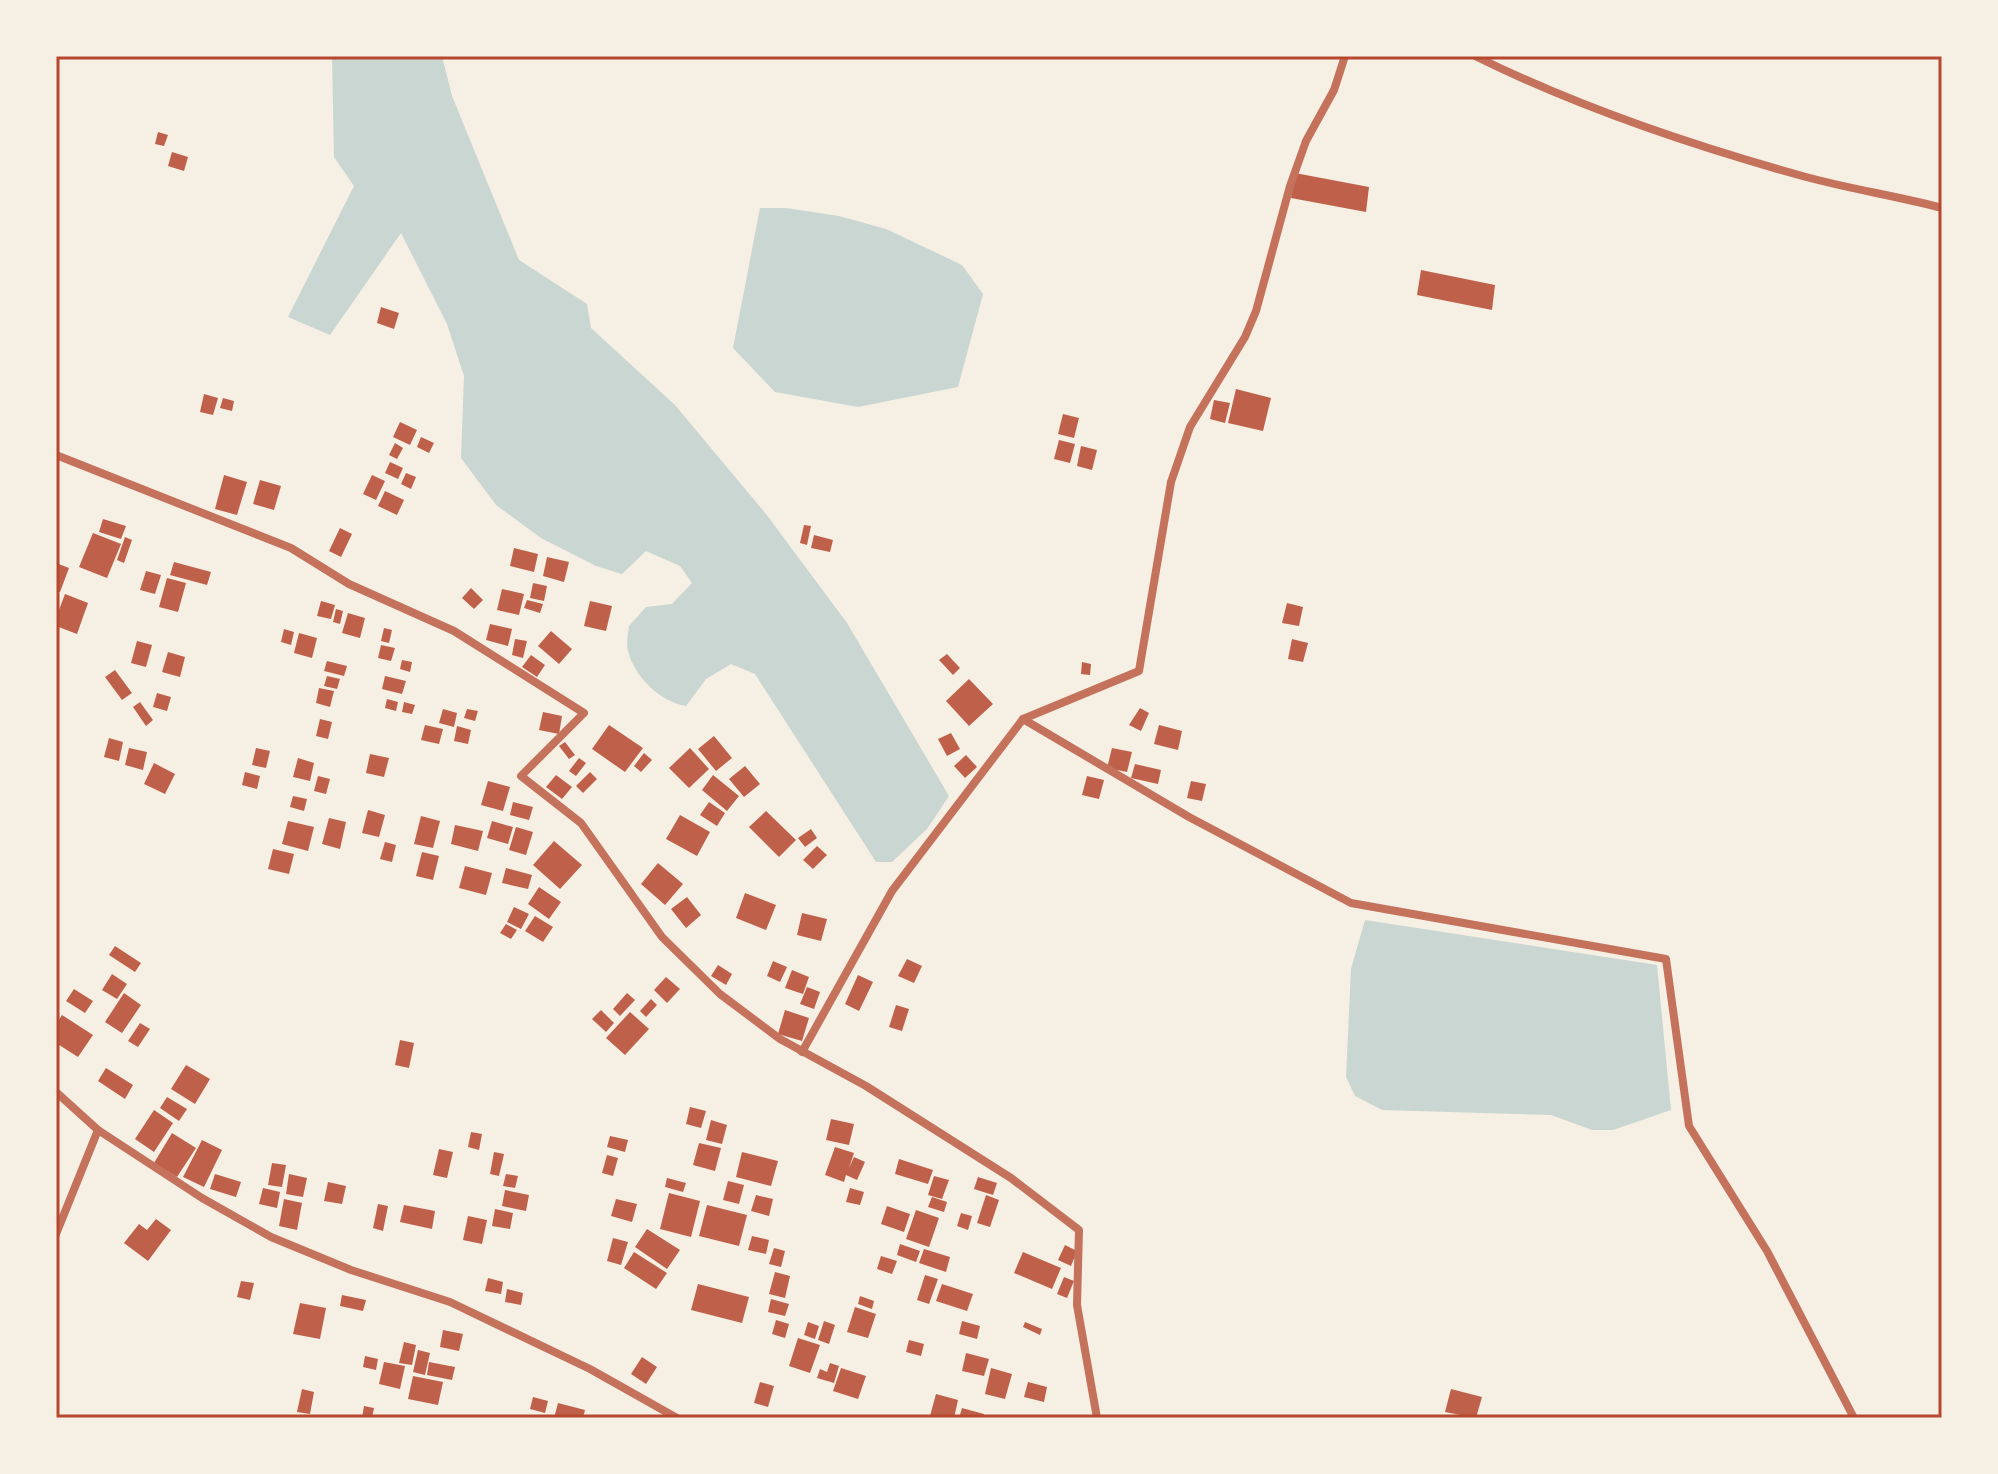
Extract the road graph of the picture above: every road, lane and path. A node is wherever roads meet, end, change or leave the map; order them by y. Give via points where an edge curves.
1 (1345, 56) edge
2 (1475, 56) edge
3 (1942, 208) edge
4 (56, 455) edge
5 (1023, 719) junction
6 (802, 1052) junction
7 (56, 1092) edge
8 (98, 1130) junction
9 (56, 1234) edge
10 (677, 1418) edge
11 (1097, 1418) edge
12 (1854, 1418) edge

1 - 5 street via 1290,186 1256,311 1190,427 1171,482 1139,671
2 - 3 street via 1657,131 1808,177
4 - 6 street via 291,548 349,584 454,631 584,713 521,776 581,823 662,937 691,966 720,994
5 - 6 street via 892,891
5 - 12 street via 1189,817 1351,903 1666,959 1689,1126 1767,1251
6 - 11 street via 1011,1178 1079,1230 1077,1305
7 - 8 street
8 - 9 street
8 - 10 street via 271,1237 450,1302 590,1369

